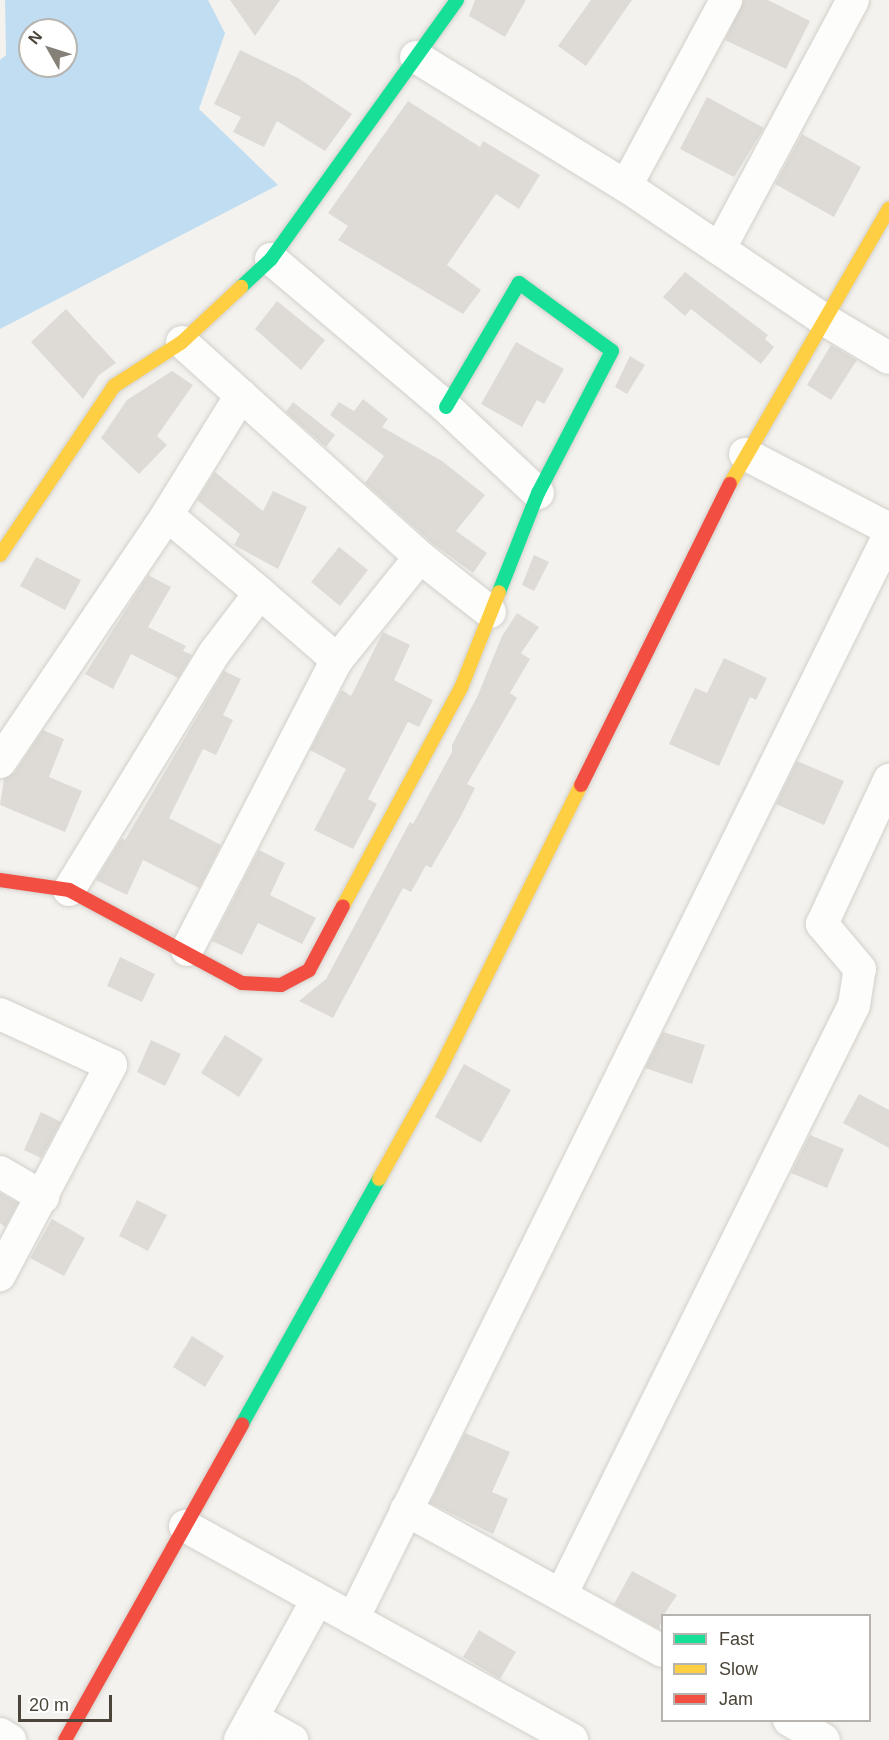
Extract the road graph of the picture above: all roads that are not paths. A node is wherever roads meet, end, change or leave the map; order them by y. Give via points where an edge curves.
1 (457, 0) edge
2 (726, 0) edge
3 (853, 0) edge
4 (416, 57) junction
5 (626, 186) junction
6 (889, 209) edge
7 (720, 248) junction
8 (271, 259) junction
9 (825, 320) junction
10 (182, 342) junction
11 (889, 358) edge
12 (241, 395) junction
13 (446, 407) junction
14 (745, 454) junction
15 (538, 493) junction
16 (167, 515) junction
17 (889, 530) edge
18 (889, 535) edge
19 (0, 555) edge
20 (420, 558) junction
21 (260, 593) junction
22 (490, 612) junction
23 (337, 660) junction
24 (0, 762) edge
25 (889, 780) edge
26 (0, 880) edge
27 (69, 891) junction
28 (187, 950) junction
29 (0, 1014) edge
30 (0, 1173) edge
31 (43, 1197) junction
32 (0, 1275) edge
33 (406, 1510) junction
34 (184, 1526) junction
35 (561, 1595) junction
36 (317, 1600) junction
37 (353, 1619) junction
38 (661, 1650) edge
39 (792, 1722) edge
40 (246, 1729) edge
41 (0, 1734) edge
42 (10, 1740) edge
43 (65, 1740) edge
44 (292, 1740) edge
45 (572, 1740) edge
46 (824, 1740) edge

1 - 4 street
2 - 5 street
3 - 7 street
4 - 5 street
4 - 8 street
5 - 7 street
6 - 9 street
7 - 9 street
8 - 10 street
8 - 13 street
9 - 11 street
9 - 14 street
10 - 12 street
10 - 19 street via 114,386
12 - 16 street
12 - 20 street
13 - 15 street
13 - 15 street via 519,283 612,351
14 - 17 street
14 - 34 street via 439,1071
15 - 22 street
16 - 21 street
16 - 24 street
18 - 33 street
20 - 22 street
20 - 23 street
21 - 23 street
21 - 27 street via 215,652
22 - 28 street via 461,688 309,970 281,985 242,983
23 - 28 street
25 - 35 street via 822,924 860,969 854,1005
26 - 27 street
27 - 28 street
29 - 31 street via 111,1065
30 - 31 street
31 - 32 street
33 - 35 street
33 - 37 street
34 - 36 street
34 - 43 street
35 - 38 street
36 - 37 street
36 - 40 street
37 - 45 street
39 - 46 street
40 - 44 street
41 - 42 street

